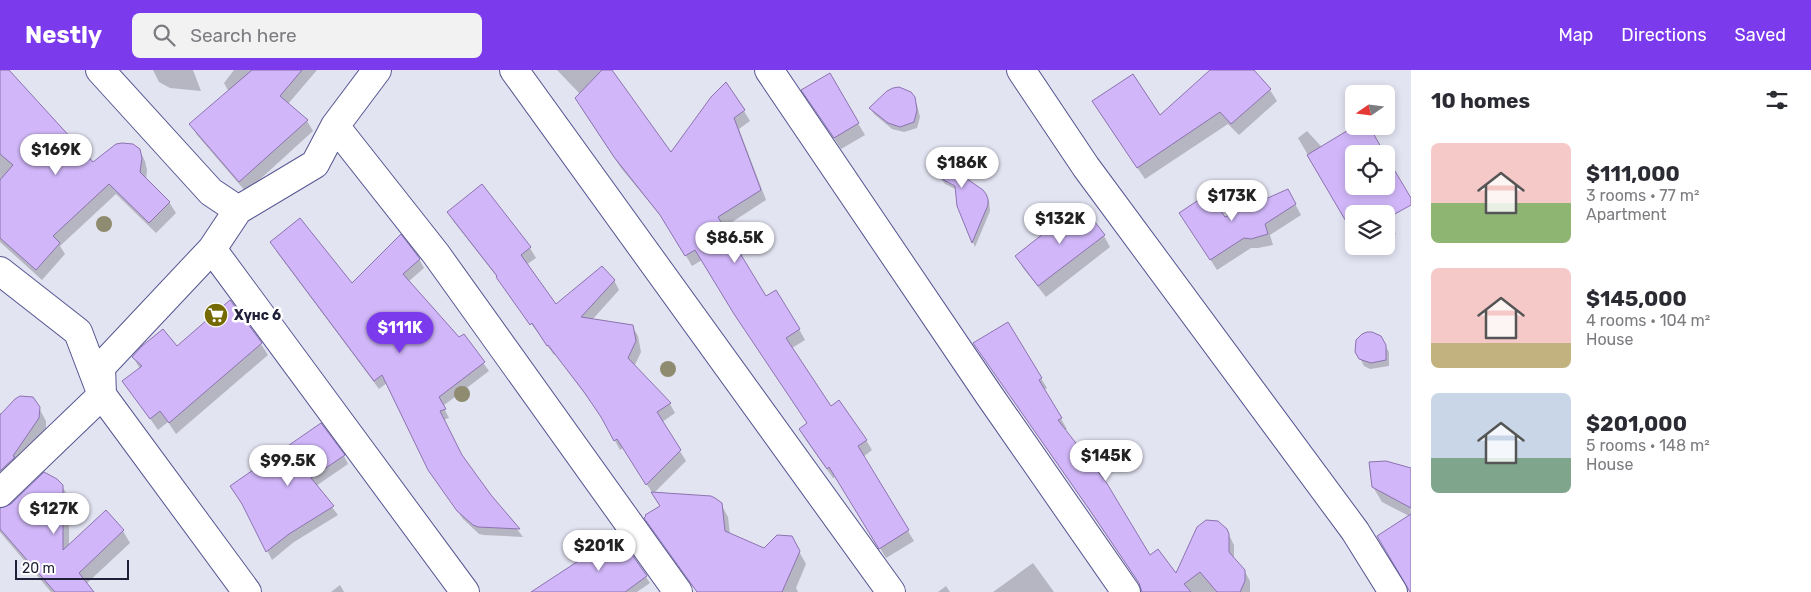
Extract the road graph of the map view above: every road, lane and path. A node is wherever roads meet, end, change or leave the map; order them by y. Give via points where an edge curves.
1 (100, 70) edge
2 (377, 70) edge
3 (514, 70) edge
4 (769, 70) edge
5 (1022, 70) edge
6 (335, 126) junction
7 (238, 210) junction
8 (212, 249) junction
9 (0, 271) edge
10 (102, 396) junction
11 (0, 493) edge
12 (247, 592) edge
13 (465, 592) edge
14 (678, 592) edge
15 (891, 592) edge
16 (1126, 592) edge
17 (1393, 592) edge

1 - 7 street via 211,192
2 - 6 street
3 - 15 street
4 - 16 street
5 - 17 street via 1086,166 1355,531
6 - 7 street via 315,164
6 - 14 street via 436,254
7 - 8 street
8 - 10 street via 101,367
8 - 13 street
9 - 10 street via 78,332
10 - 11 street
10 - 12 street

